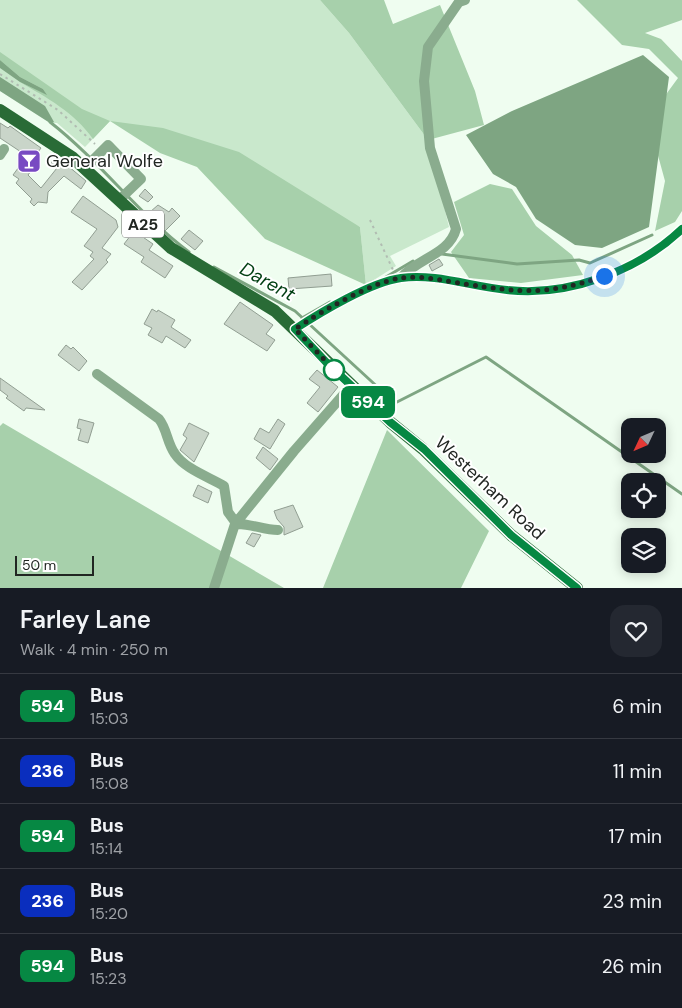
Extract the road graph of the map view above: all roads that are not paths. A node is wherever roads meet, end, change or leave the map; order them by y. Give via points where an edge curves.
1 (465, 0) edge
2 (0, 110) edge
3 (94, 159) junction
4 (124, 195) junction
5 (682, 229) edge
6 (399, 278) junction
7 (298, 327) junction
8 (97, 374) dead end
9 (352, 386) junction
10 (236, 524) junction
11 (278, 530) dead end
12 (214, 588) edge
13 (577, 588) edge

1 - 6 street via 459,2 428,47 424,81 430,148 456,229 454,238 446,248 409,268
2 - 3 main road, A25 via 42,135
3 - 4 main road, A25
3 - 4 street via 108,145 141,179
4 - 7 main road, A25 via 151,232 171,248
5 - 6 street via 660,249 575,286 537,292 426,278
6 - 7 street via 365,290
7 - 9 main road, Westerham Road / A25
8 - 10 street via 159,419 181,461 224,486 228,512
9 - 10 street via 294,451
9 - 13 main road, Westerham Road / A25 via 424,449 511,535
10 - 11 street
10 - 12 street

